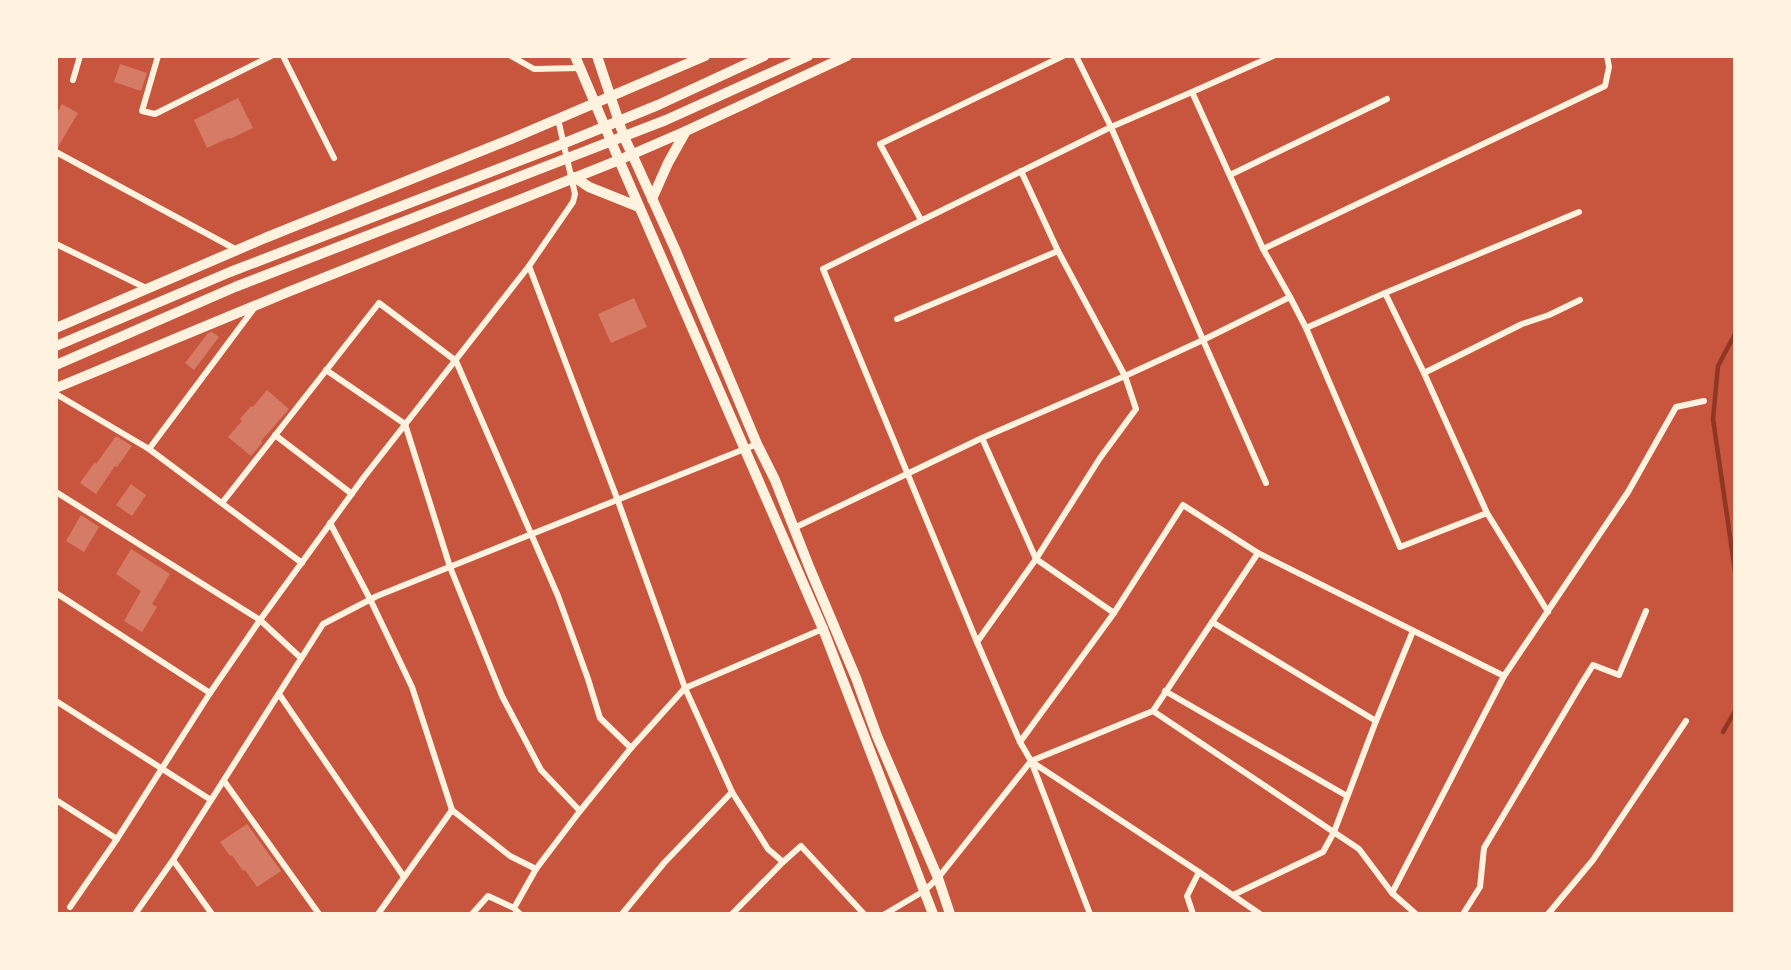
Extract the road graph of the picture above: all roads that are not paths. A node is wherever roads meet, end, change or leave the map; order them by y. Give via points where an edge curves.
1 (80, 56) edge
2 (158, 56) edge
3 (271, 56) edge
4 (283, 56) edge
5 (511, 56) edge
6 (575, 56) edge
7 (597, 56) edge
8 (705, 56) edge
9 (764, 56) edge
10 (808, 56) edge
11 (847, 56) edge
12 (1063, 56) edge
13 (1076, 56) edge
14 (1273, 56) edge
15 (1607, 56) edge
16 (258, 59) edge
17 (580, 68) junction
18 (73, 80) dead end
19 (1192, 93) junction
20 (611, 97) junction
21 (1387, 99) dead end
22 (594, 104) junction
23 (558, 119) junction
24 (1111, 127) junction
25 (686, 131) junction
26 (56, 152) edge
27 (632, 154) junction
28 (334, 158) dead end
29 (619, 160) junction
30 (1021, 171) junction
31 (1230, 175) junction
32 (573, 178) junction
33 (652, 199) junction
34 (639, 206) junction
35 (1579, 212) dead end
36 (921, 220) junction
37 (56, 244) edge
38 (1263, 249) junction
39 (237, 250) junction
40 (1058, 251) junction
41 (528, 266) junction
42 (148, 289) junction
43 (1385, 293) junction
44 (694, 295) junction
45 (1290, 297) junction
46 (680, 300) junction
47 (1580, 300) dead end
48 (257, 304) junction
49 (897, 319) dead end
50 (56, 328) edge
51 (1306, 328) junction
52 (1203, 340) junction
53 (56, 346) edge
54 (456, 360) junction
55 (56, 365) edge
56 (326, 370) junction
57 (1424, 373) junction
58 (1125, 376) junction
59 (56, 387) edge
60 (56, 394) edge
61 (1704, 401) dead end
62 (405, 424) junction
63 (275, 435) junction
64 (982, 438) junction
65 (751, 446) junction
66 (149, 449) junction
67 (907, 474) junction
68 (1266, 483) dead end
69 (56, 492) edge
70 (352, 494) junction
71 (618, 501) junction
72 (222, 503) junction
73 (1487, 513) junction
74 (330, 523) junction
75 (794, 528) junction
76 (532, 535) junction
77 (1258, 553) junction
78 (1036, 559) junction
79 (302, 563) junction
80 (450, 567) junction
81 (56, 593) edge
82 (370, 599) junction
83 (1646, 611) dead end
84 (1548, 612) junction
85 (1114, 613) junction
86 (260, 620) junction
87 (1212, 622) junction
88 (828, 626) junction
89 (1413, 631) junction
90 (977, 642) junction
91 (301, 658) junction
92 (1504, 676) junction
93 (685, 688) junction
94 (1165, 691) junction
95 (209, 693) junction
96 (279, 694) junction
97 (56, 701) edge
98 (1153, 711) junction
99 (1686, 720) dead end
100 (1376, 721) junction
101 (1020, 742) junction
102 (631, 748) junction
103 (1031, 761) junction
104 (163, 768) junction
105 (224, 781) junction
106 (732, 792) junction
107 (1348, 796) junction
108 (56, 800) edge
109 (211, 800) junction
110 (452, 810) junction
111 (580, 811) junction
112 (1334, 832) junction
113 (117, 839) junction
114 (173, 860) junction
115 (783, 862) junction
116 (536, 869) junction
117 (1199, 872) junction
118 (404, 877) junction
119 (938, 878) junction
120 (924, 891) junction
121 (1392, 893) junction
122 (1233, 895) junction
123 (70, 907) dead end
124 (514, 908) junction
125 (626, 913) edge
126 (1411, 913) edge
127 (135, 914) edge
128 (212, 914) edge
129 (319, 914) edge
130 (377, 914) edge
131 (472, 914) edge
132 (520, 914) edge
133 (732, 914) edge
134 (864, 914) edge
135 (885, 914) edge
136 (933, 914) edge
137 (950, 914) edge
138 (1090, 914) edge
139 (1193, 914) edge
140 (1260, 914) edge
141 (1463, 914) edge
142 (1548, 914) edge

1 - 18 street
2 - 16 street via 142,111 155,114
3 - 16 street
4 - 28 street
5 - 17 street via 534,69
6 - 17 main road
7 - 20 main road
8 - 20 main road
9 - 53 main road via 658,104 230,272
10 - 55 main road via 666,120 235,287
11 - 25 main road
12 - 36 street via 880,144
13 - 24 street
14 - 19 street
15 - 38 street via 1605,86
17 - 22 main road
19 - 24 street
19 - 31 street
20 - 22 main road
20 - 27 main road
21 - 31 street
22 - 23 main road
22 - 29 main road
23 - 32 street
23 - 39 main road
24 - 30 street
24 - 52 street
25 - 27 main road
25 - 33 main road
26 - 39 street
27 - 29 main road
27 - 33 main road
29 - 32 main road
29 - 34 main road
30 - 36 street
30 - 40 street
31 - 38 street
32 - 34 main road
32 - 41 street via 573,202
32 - 48 main road
33 - 44 main road
34 - 46 main road
35 - 43 street
36 - 67 street via 823,269
37 - 42 street
38 - 45 street
39 - 42 main road
40 - 49 street
40 - 58 street
41 - 54 street
41 - 71 street
42 - 50 main road
43 - 51 street
43 - 57 street
44 - 46 main road
44 - 65 main road via 733,385
45 - 51 street
45 - 52 street
46 - 65 main road
47 - 57 street
48 - 59 main road
48 - 66 street
51 - 73 street via 1400,547
52 - 58 street
52 - 68 street
54 - 56 street via 379,303
54 - 62 street
54 - 76 street
56 - 62 street
56 - 63 street
57 - 73 street
58 - 64 street
58 - 78 street via 1136,409
60 - 66 street
61 - 84 street via 1676,407 1628,492
62 - 70 street
62 - 80 street
63 - 70 street
63 - 72 street
64 - 67 street
64 - 78 street
65 - 71 street
65 - 75 main road via 775,480
65 - 88 main road
66 - 72 street
67 - 75 street
67 - 90 street
69 - 86 street
70 - 74 street
71 - 76 street
71 - 93 street
72 - 79 street
73 - 84 street
74 - 79 street
74 - 82 street
75 - 88 main road
76 - 80 street
76 - 102 street via 600,718
77 - 85 street via 1182,505
77 - 87 street
77 - 89 street
78 - 85 street
78 - 90 street
79 - 86 street
80 - 82 street
80 - 111 street via 502,696 541,770
81 - 95 street
82 - 91 street via 323,624
82 - 110 street via 412,687
83 - 141 street via 1619,675 1594,665 1580,686 1484,848 1480,887
84 - 92 street
85 - 101 street
86 - 91 street
86 - 95 street
87 - 94 street
87 - 100 street
88 - 93 street
88 - 119 main road via 856,678
88 - 120 main road
89 - 92 street
89 - 100 street
90 - 101 street
91 - 96 street
92 - 121 street
93 - 102 street
93 - 106 street
94 - 98 street
94 - 107 street
95 - 104 street
96 - 105 street
96 - 118 street
97 - 104 street
98 - 103 street
98 - 112 street
99 - 142 street via 1592,860
100 - 107 street
101 - 103 street
102 - 111 street
103 - 117 street
103 - 119 street
103 - 138 street
104 - 109 street
104 - 113 street
105 - 109 street
105 - 129 street
106 - 115 street via 768,849
106 - 125 street via 664,863
107 - 112 street
108 - 113 street
109 - 114 street
110 - 116 street via 510,856
110 - 118 street
111 - 116 street
112 - 121 street via 1359,849
112 - 122 street via 1323,852
113 - 123 street
114 - 127 street
114 - 128 street
115 - 133 street
115 - 134 street via 801,846
116 - 124 street
117 - 122 street
117 - 139 street via 1187,897
118 - 130 street
119 - 120 street
119 - 137 main road
120 - 135 street
120 - 136 main road
121 - 126 street
122 - 140 street
124 - 131 street via 488,896
124 - 132 street

